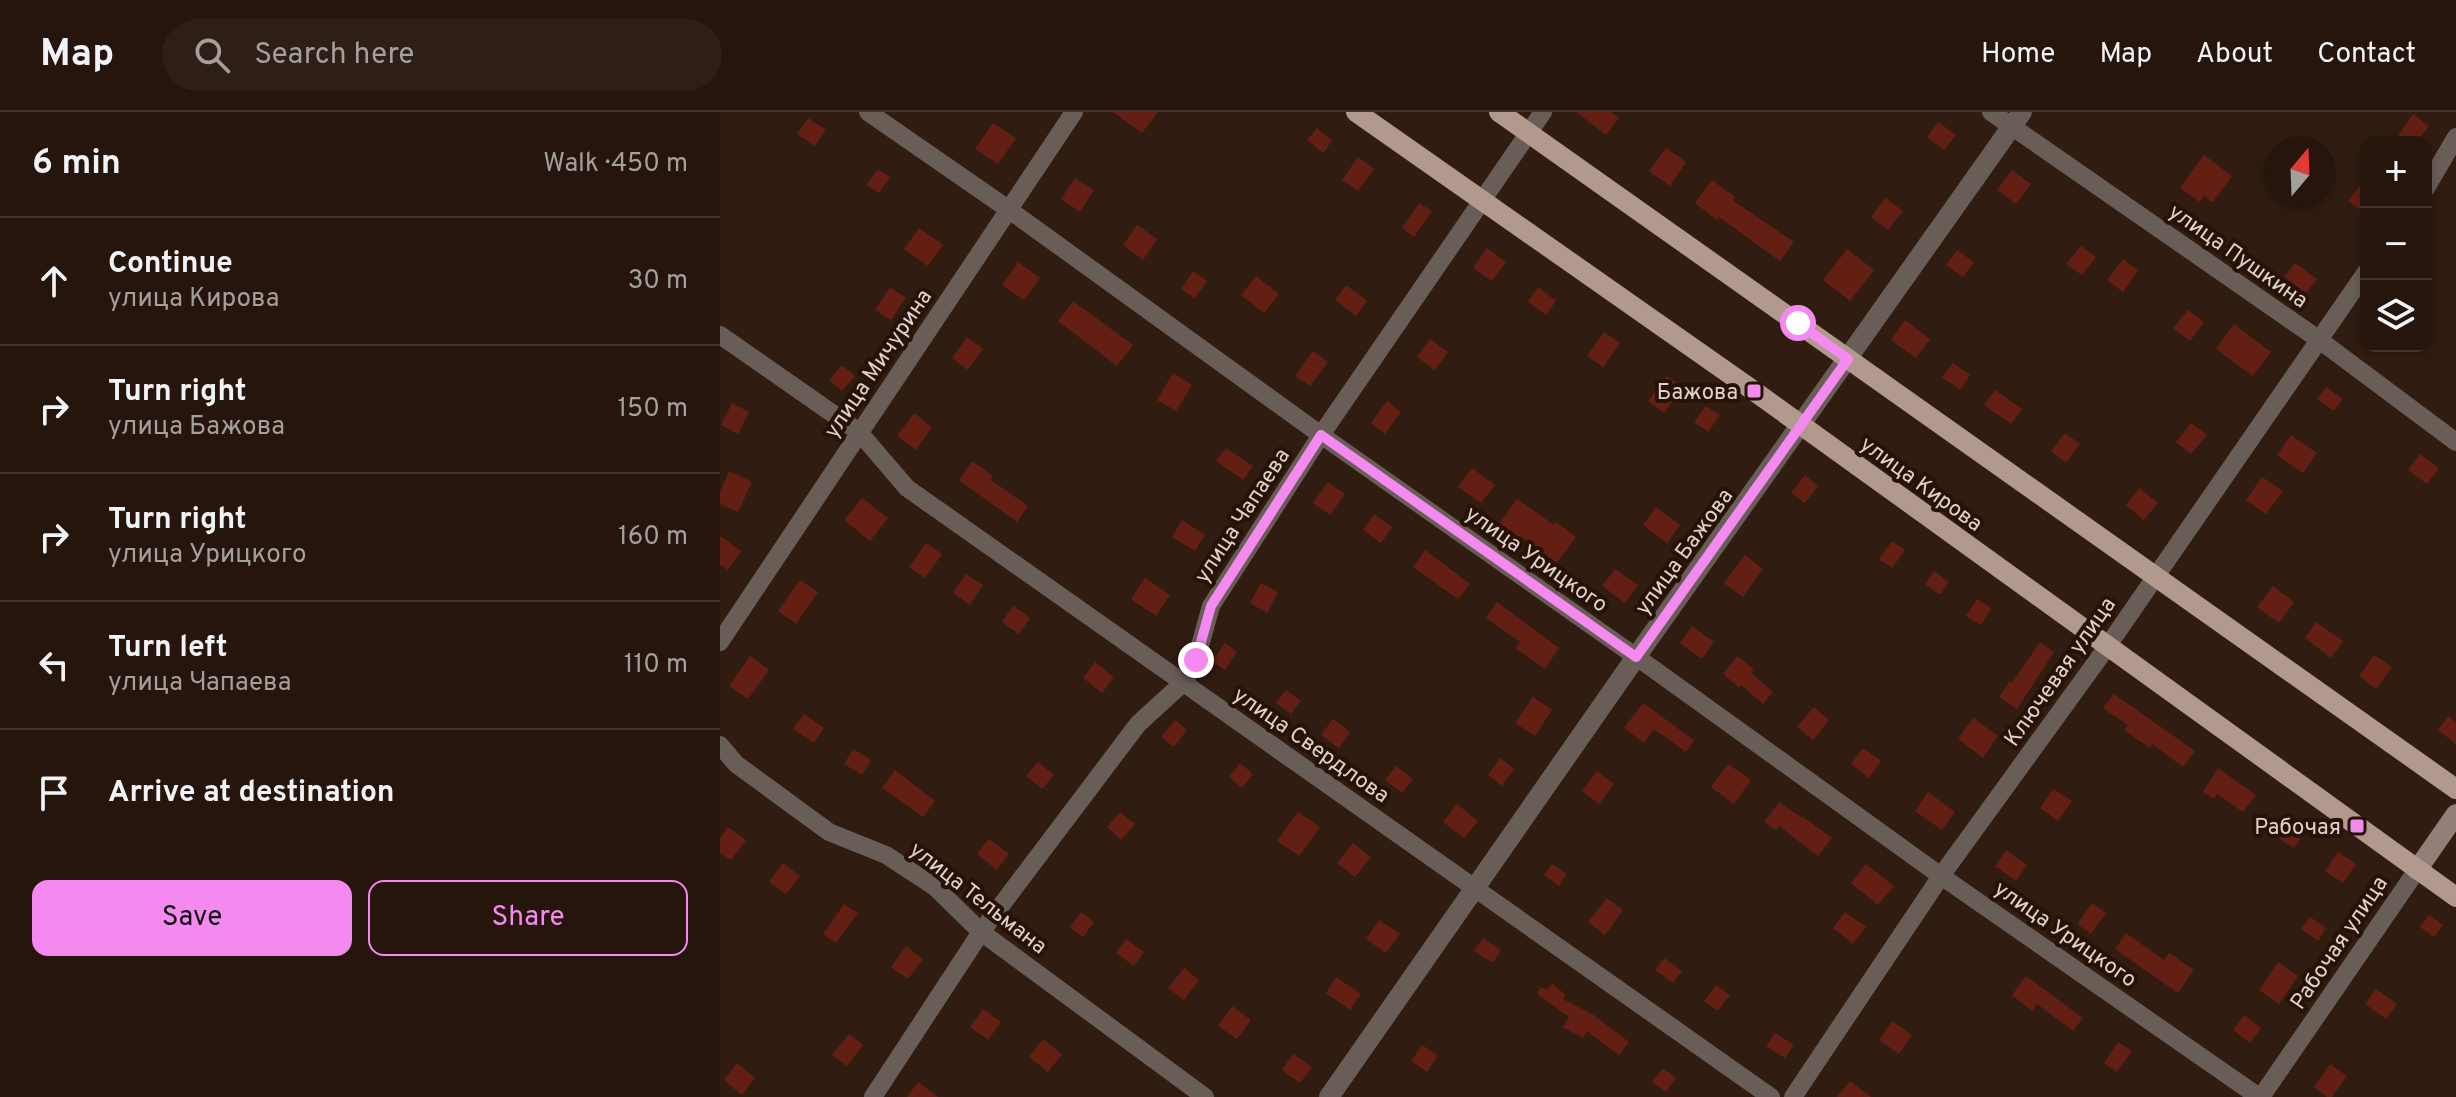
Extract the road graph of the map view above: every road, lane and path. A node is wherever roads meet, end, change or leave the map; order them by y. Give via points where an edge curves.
1 (868, 112) edge
2 (1074, 112) edge
3 (1356, 112) edge
4 (1499, 112) edge
5 (1543, 112) edge
6 (1991, 112) edge
7 (2017, 120) edge
8 (1528, 132) junction
9 (2456, 137) edge
10 (2432, 178) edge
11 (1481, 200) junction
12 (1008, 209) junction
13 (2360, 280) edge
14 (720, 335) edge
15 (2318, 339) junction
16 (1848, 359) junction
17 (1802, 426) junction
18 (859, 432) junction
19 (1321, 435) junction
20 (2456, 442) edge
21 (2156, 576) junction
22 (720, 642) edge
23 (2107, 647) junction
24 (1636, 657) junction
25 (1184, 682) junction
26 (720, 745) edge
27 (2456, 789) edge
28 (2456, 814) edge
29 (2417, 870) junction
30 (1941, 876) junction
31 (1475, 889) junction
32 (2456, 897) edge
33 (981, 932) junction
34 (873, 1097) edge
35 (1205, 1097) edge
36 (1329, 1097) edge
37 (1771, 1097) edge
38 (1793, 1097) edge
39 (2260, 1097) edge

1 - 12 street, улица Урицкого
2 - 12 street, улица Мичурина
3 - 11 main road, улица Кирова
4 - 8 main road
5 - 8 street, улица Чапаева
6 - 7 street, улица Пушкина
7 - 15 street, улица Пушкина
7 - 16 street, улица Бажова
8 - 11 street, улица Чапаева
8 - 16 main road
9 - 10 street
11 - 17 main road, улица Кирова
11 - 19 street, улица Чапаева
12 - 18 street, улица Мичурина
12 - 19 street, улица Урицкого
13 - 15 street, Ключевая улица
14 - 18 street, улица Свердлова
15 - 20 street, улица Пушкина
15 - 21 street, Ключевая улица
16 - 17 street, улица Бажова
16 - 21 main road
17 - 23 main road, улица Кирова
17 - 24 street, улица Бажова
18 - 22 street, улица Мичурина
18 - 25 street, улица Свердлова via 907,488
19 - 24 street, улица Урицкого
19 - 25 street, улица Чапаева via 1211,606
21 - 23 street, Ключевая улица
21 - 27 main road
23 - 29 main road, улица Кирова
23 - 30 street, Ключевая улица
24 - 30 street, улица Урицкого
24 - 31 street, улица Бажова
25 - 31 street, улица Свердлова
25 - 33 street, улица Чапаева via 1138,724
26 - 33 street, улица Тельмана via 736,764 829,832 886,855 935,887
28 - 29 main road, Рабочая улица
29 - 32 main road, улица Кирова
29 - 39 street, Рабочая улица
30 - 38 street, Ключевая улица
30 - 39 street, улица Урицкого
31 - 36 street, улица Бажова
31 - 37 street, улица Свердлова
33 - 34 street, улица Чапаева
33 - 35 street, улица Тельмана

